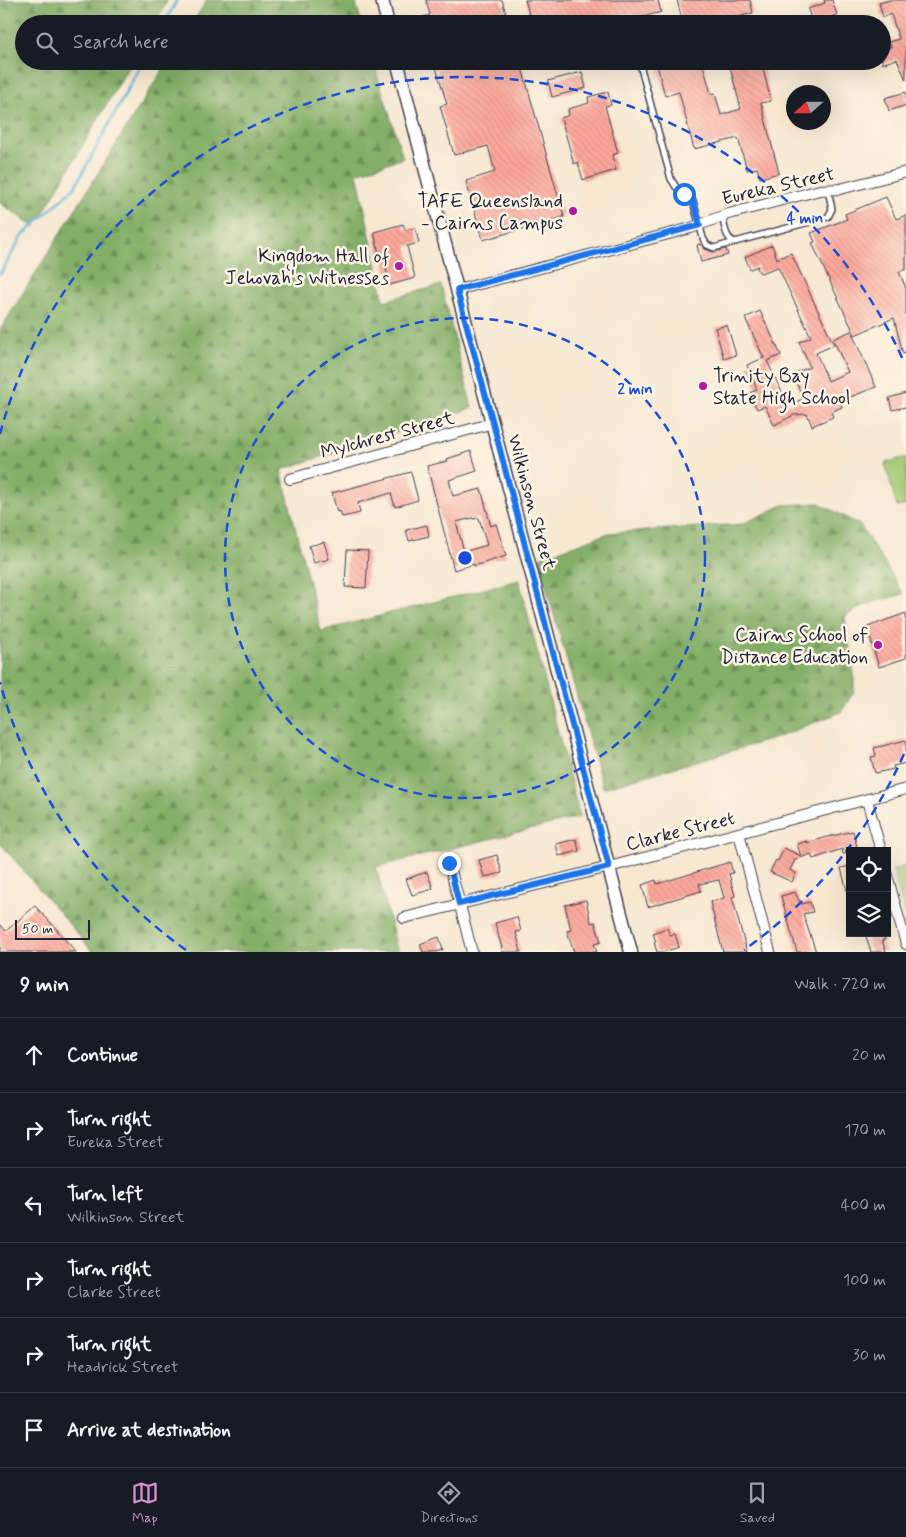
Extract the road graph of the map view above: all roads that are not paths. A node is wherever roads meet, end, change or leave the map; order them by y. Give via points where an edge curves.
1 (382, 0) edge
2 (386, 15) edge
3 (399, 70) edge
4 (641, 70) edge
5 (906, 172) edge
6 (828, 190) junction
7 (722, 216) junction
8 (700, 225) junction
9 (735, 242) junction
10 (457, 290) junction
11 (493, 423) junction
12 (290, 479) dead end
13 (906, 789) edge
14 (867, 800) junction
15 (739, 834) junction
16 (880, 847) edge
17 (449, 863) dead end
18 (609, 867) junction
19 (891, 890) edge
20 (459, 904) junction
21 (404, 918) dead end
22 (906, 944) edge
23 (472, 952) edge
24 (631, 952) edge
25 (770, 952) edge

1 - 2 street
3 - 10 street, Wilkinson Street
4 - 8 lane via 671,179 693,201
5 - 6 street, Eureka Street
6 - 7 street, Eureka Street
6 - 9 lane via 832,209 828,217
7 - 8 street, Eureka Street
7 - 9 lane via 729,240
8 - 9 lane via 704,242 710,247
8 - 10 street, Eureka Street
10 - 11 street, Wilkinson Street
11 - 12 street, Mylchrest Street
11 - 18 street, Wilkinson Street
13 - 14 street, Clarke Street
14 - 15 street, Clarke Street
14 - 16 street
15 - 18 street, Clarke Street
15 - 25 street
17 - 20 street
18 - 20 street, Clarke Street
18 - 24 street, Wilkinson Street
19 - 22 street
20 - 21 street, Clarke Street
20 - 23 street

